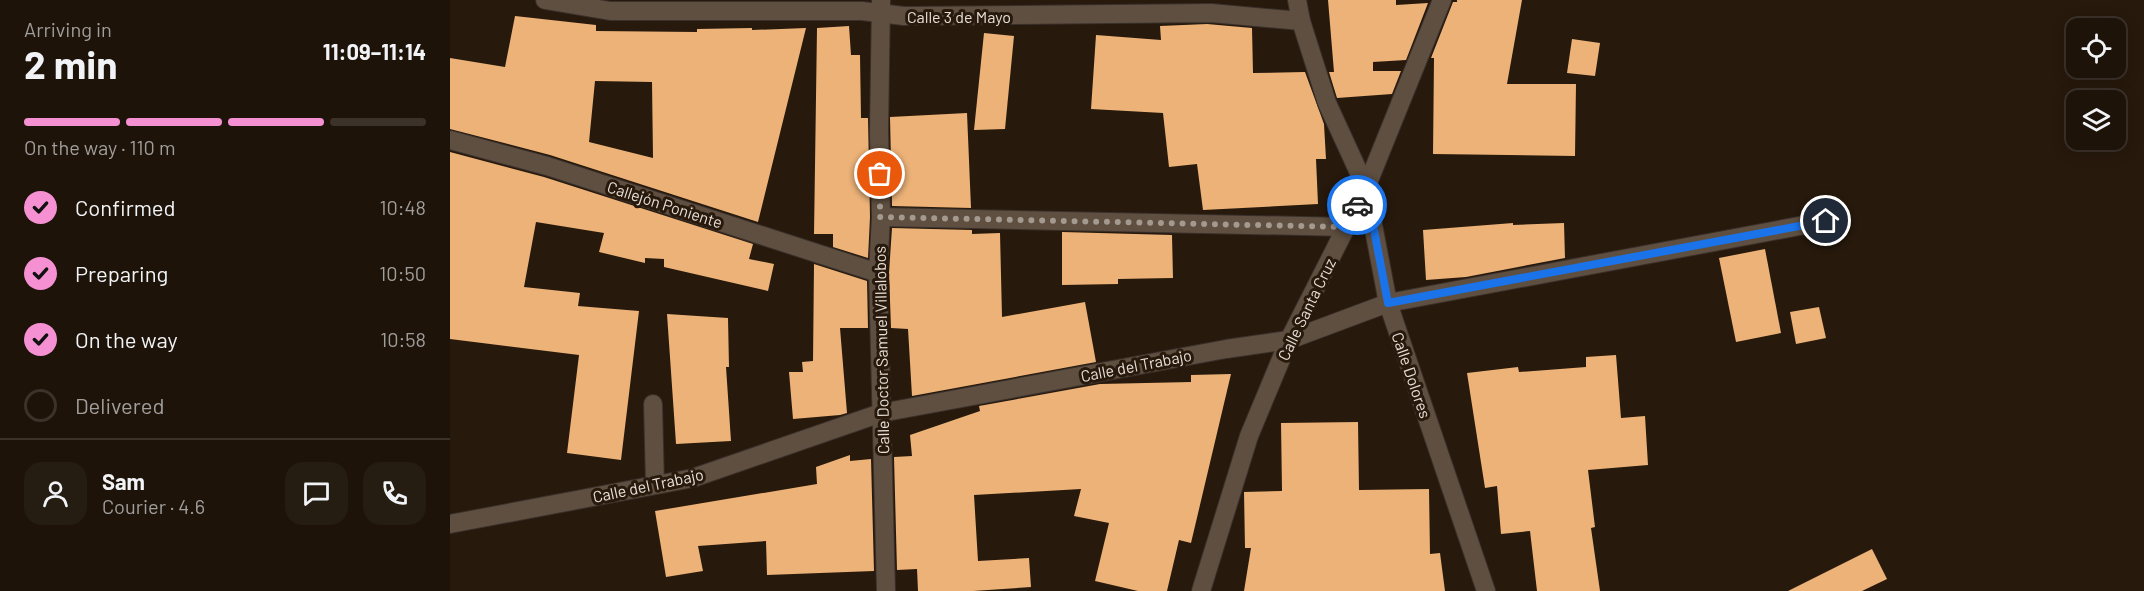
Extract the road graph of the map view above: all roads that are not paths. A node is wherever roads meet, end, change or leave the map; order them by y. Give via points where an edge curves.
1 (545, 0) edge
2 (1297, 0) edge
3 (1442, 0) edge
4 (880, 7) edge
5 (1301, 21) junction
6 (450, 140) edge
7 (1366, 188) junction
8 (880, 217) junction
9 (1826, 221) dead end
10 (1346, 227) junction
11 (878, 273) junction
12 (1388, 303) junction
13 (1289, 340) junction
14 (653, 405) dead end
15 (881, 413) junction
16 (655, 485) junction
17 (450, 524) edge
18 (886, 591) edge
19 (1201, 591) edge
20 (1486, 591) edge

1 - 4 street, Calle 3 de Mayo via 610,11 862,11
2 - 5 street, Calle Dolores
3 - 7 street, Calle Santa Cruz
4 - 5 street, Calle 3 de Mayo via 904,16 1210,13
4 - 8 street, Calle Doctor Samuel Villalobos
5 - 7 street, Calle Dolores via 1327,103
6 - 11 street, Callejón Poniente via 547,166
7 - 10 street, Calle Santa Cruz
7 - 12 street, Calle Dolores
8 - 10 street
8 - 11 street, Calle Doctor Samuel Villalobos
9 - 12 street, Calle del Trabajo
10 - 13 street, Calle Santa Cruz
11 - 15 street, Calle Doctor Samuel Villalobos
12 - 13 street, Calle del Trabajo
12 - 20 street, Calle Dolores
13 - 15 street, Calle del Trabajo
13 - 19 street, Calle Santa Cruz via 1248,436
14 - 16 street
15 - 16 street, Calle del Trabajo via 693,478
15 - 18 street, Calle Doctor Samuel Villalobos
16 - 17 street, Calle del Trabajo

